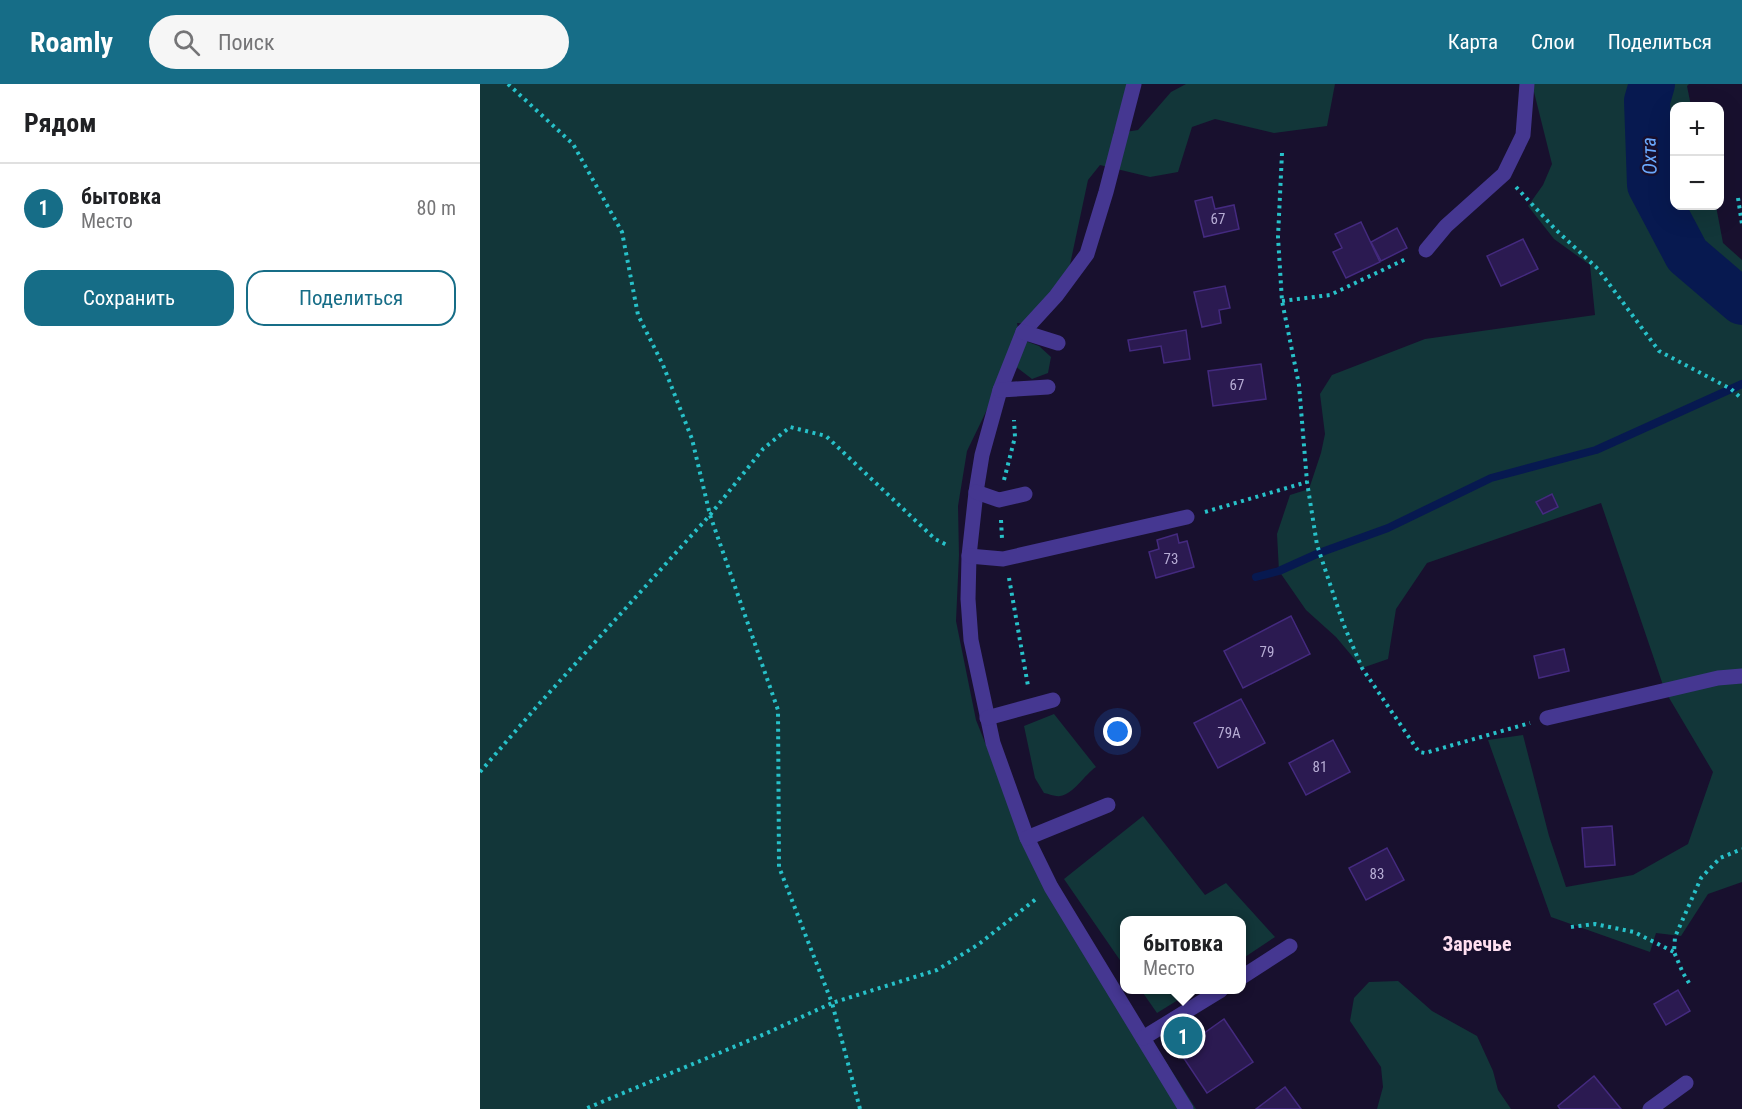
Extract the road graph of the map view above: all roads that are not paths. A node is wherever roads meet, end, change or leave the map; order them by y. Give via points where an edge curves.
1 (1134, 84) edge
2 (1527, 84) edge
3 (1426, 250) road end
4 (1023, 332) junction
5 (1058, 343) dead end
6 (1048, 387) dead end
7 (1000, 390) junction
8 (976, 492) junction
9 (1025, 494) dead end
10 (1187, 517) road end
11 (969, 556) junction
12 (1742, 676) edge
13 (1053, 700) dead end
14 (987, 718) junction
15 (1548, 718) road end
16 (1108, 805) dead end
17 (1027, 838) junction
18 (1290, 946) dead end
19 (1246, 974) edge
20 (1214, 994) edge
21 (1143, 1038) junction
22 (1686, 1083) dead end
23 (1186, 1109) edge
24 (1650, 1109) edge

1 - 4 street via 1087,254
2 - 3 street via 1523,135 1504,174 1446,226
4 - 5 street
4 - 7 street
6 - 7 street
7 - 8 street
8 - 9 street via 999,500
8 - 11 street
10 - 11 street via 1003,559
11 - 14 street via 971,640
12 - 15 street via 1718,678
13 - 14 street
14 - 17 street
16 - 17 street
17 - 21 street
18 - 19 street
20 - 21 street
21 - 23 street
22 - 24 street

